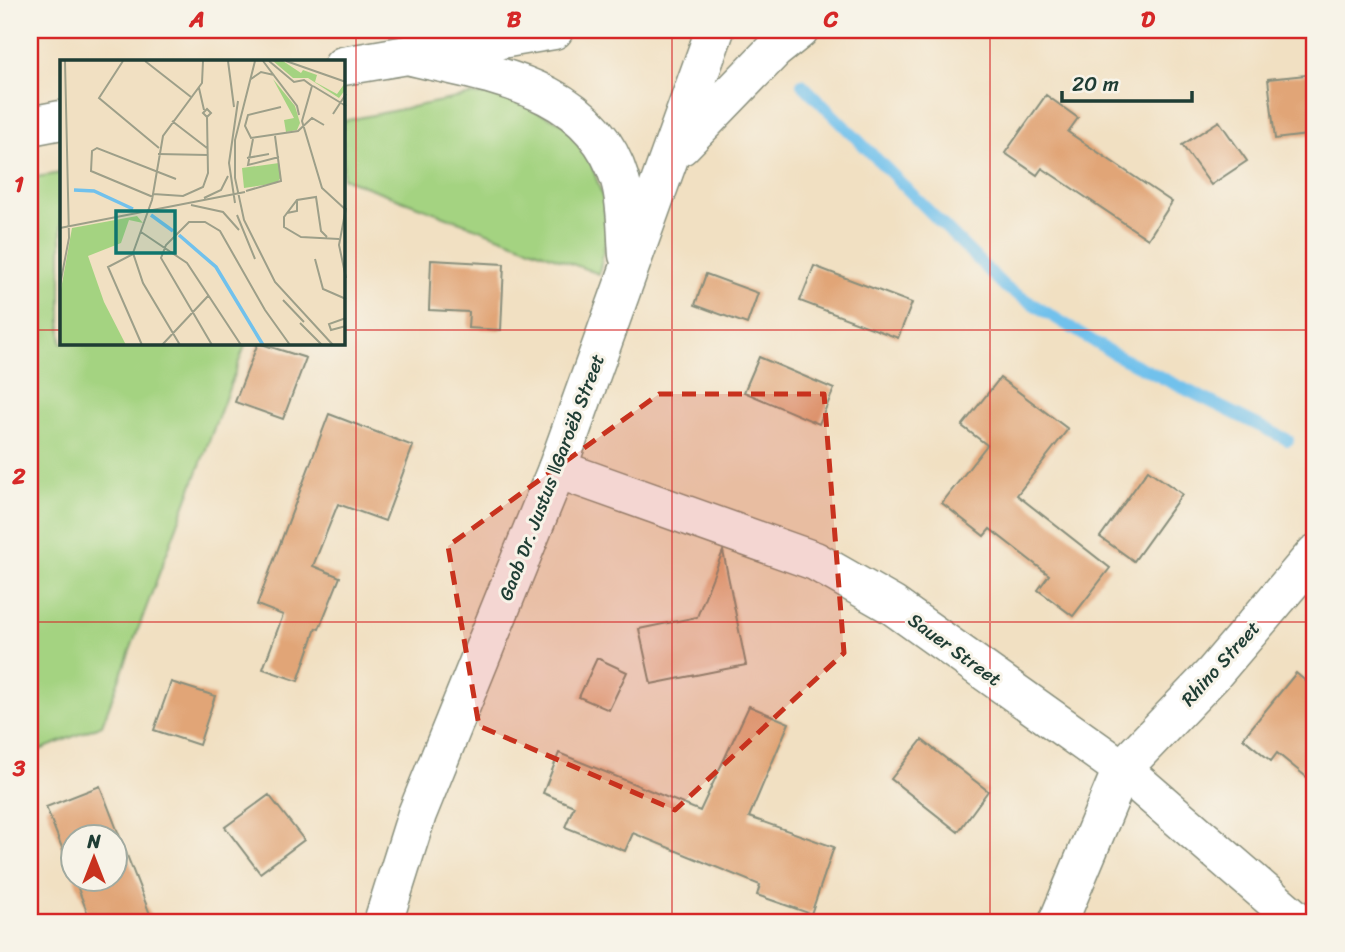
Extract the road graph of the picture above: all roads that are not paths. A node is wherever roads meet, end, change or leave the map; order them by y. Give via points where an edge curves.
1 (554, 30) edge
2 (715, 30) edge
3 (799, 30) edge
4 (407, 55) junction
5 (345, 66) edge
6 (60, 120) edge
7 (30, 126) edge
8 (673, 155) junction
9 (628, 267) junction
10 (557, 469) junction
11 (1315, 554) edge
12 (1122, 769) junction
13 (383, 922) edge
14 (1058, 922) edge
15 (1299, 922) edge

1 - 4 street
2 - 8 street, Gaob Dr. Justus ǁGaroëb Street
3 - 8 street
4 - 5 street
4 - 9 street via 525,86 558,100 585,119 620,179
6 - 7 street
8 - 9 street, Gaob Dr. Justus ǁGaroëb Street
9 - 10 street, Gaob Dr. Justus ǁGaroëb Street
10 - 12 street, Sauer Street via 815,561 892,605
10 - 13 street, Gaob Dr. Justus ǁGaroëb Street via 417,814
11 - 12 street, Rhino Street via 1213,674
12 - 14 street
12 - 15 street, Sauer Street

